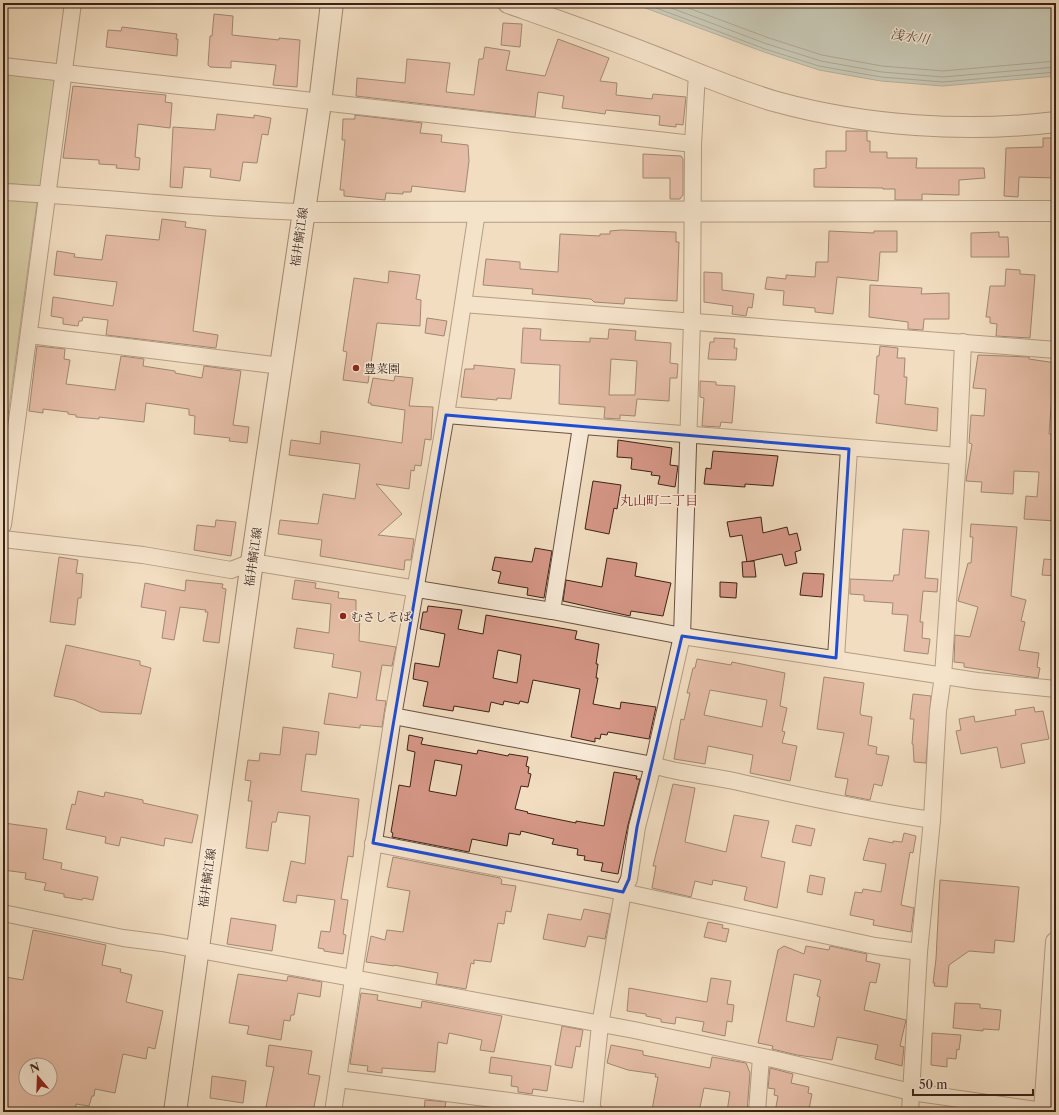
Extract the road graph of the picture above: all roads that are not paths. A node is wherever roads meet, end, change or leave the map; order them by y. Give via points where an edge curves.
1 (73, 3) edge
2 (332, 3) edge
3 (508, 3) edge
4 (3, 66) edge
5 (63, 73) junction
6 (697, 73) junction
7 (320, 103) junction
8 (1056, 122) edge
9 (693, 144) junction
10 (3, 192) edge
11 (47, 194) junction
12 (692, 211) junction
13 (1056, 211) edge
14 (303, 212) junction
15 (477, 212) junction
16 (463, 304) junction
17 (692, 321) junction
18 (29, 334) junction
19 (963, 342) junction
20 (1056, 350) edge
21 (281, 366) junction
22 (446, 415) junction
23 (581, 428) junction
24 (688, 436) junction
25 (849, 449) junction
26 (958, 456) junction
27 (3, 524) edge
28 (3, 539) edge
29 (252, 562) junction
30 (416, 589) junction
31 (552, 611) junction
32 (682, 636) junction
33 (836, 658) junction
34 (943, 676) junction
35 (1056, 689) edge
36 (393, 716) junction
37 (653, 765) junction
38 (932, 820) junction
39 (373, 843) junction
40 (623, 892) junction
41 (3, 913) edge
42 (1056, 942) edge
43 (196, 950) junction
44 (919, 952) junction
45 (353, 978) junction
46 (600, 1024) junction
47 (761, 1057) junction
48 (338, 1079) junction
49 (911, 1092) junction
50 (1044, 1111) edge
51 (175, 1112) edge
52 (333, 1112) edge
53 (591, 1112) edge
54 (595, 1112) edge
55 (757, 1112) edge
56 (910, 1112) edge

1 - 5 street
2 - 7 main road, 福井鯖江線
3 - 6 street via 593,32
4 - 5 street
5 - 7 street
5 - 11 street
6 - 8 street via 777,102 851,119 980,127
6 - 9 street
7 - 9 street
7 - 14 main road, 福井鯖江線
9 - 12 street
10 - 11 street
11 - 14 street via 185,206
11 - 18 street
12 - 13 street
12 - 15 street
12 - 17 street
14 - 15 street
14 - 21 main road, 福井鯖江線
15 - 16 street
16 - 17 street
16 - 22 street
17 - 19 street
17 - 24 street
18 - 21 street
18 - 27 street
19 - 20 street
19 - 26 street
21 - 29 main road, 福井鯖江線
22 - 23 street
22 - 30 street
23 - 24 street
23 - 31 street
24 - 25 street
24 - 32 street
25 - 26 street
25 - 33 street
26 - 34 street
28 - 29 street via 143,555 231,570
29 - 30 street
29 - 43 main road, 福井鯖江線
30 - 31 street
30 - 36 street
31 - 32 street
32 - 33 street
32 - 37 street
33 - 34 street
34 - 35 street
34 - 38 street via 938,711
36 - 37 street
36 - 39 street
37 - 38 street via 834,803
37 - 40 street via 637,828 629,879
38 - 44 street
39 - 40 street
39 - 45 street
40 - 44 street via 875,946
40 - 46 street
41 - 43 street
42 - 50 street
43 - 45 street
43 - 51 main road, 福井鯖江線
44 - 49 street
45 - 46 street
45 - 48 street
46 - 47 street
46 - 53 street
47 - 49 street
47 - 55 street
48 - 52 street
48 - 53 street
49 - 50 street
49 - 56 street
53 - 54 street

